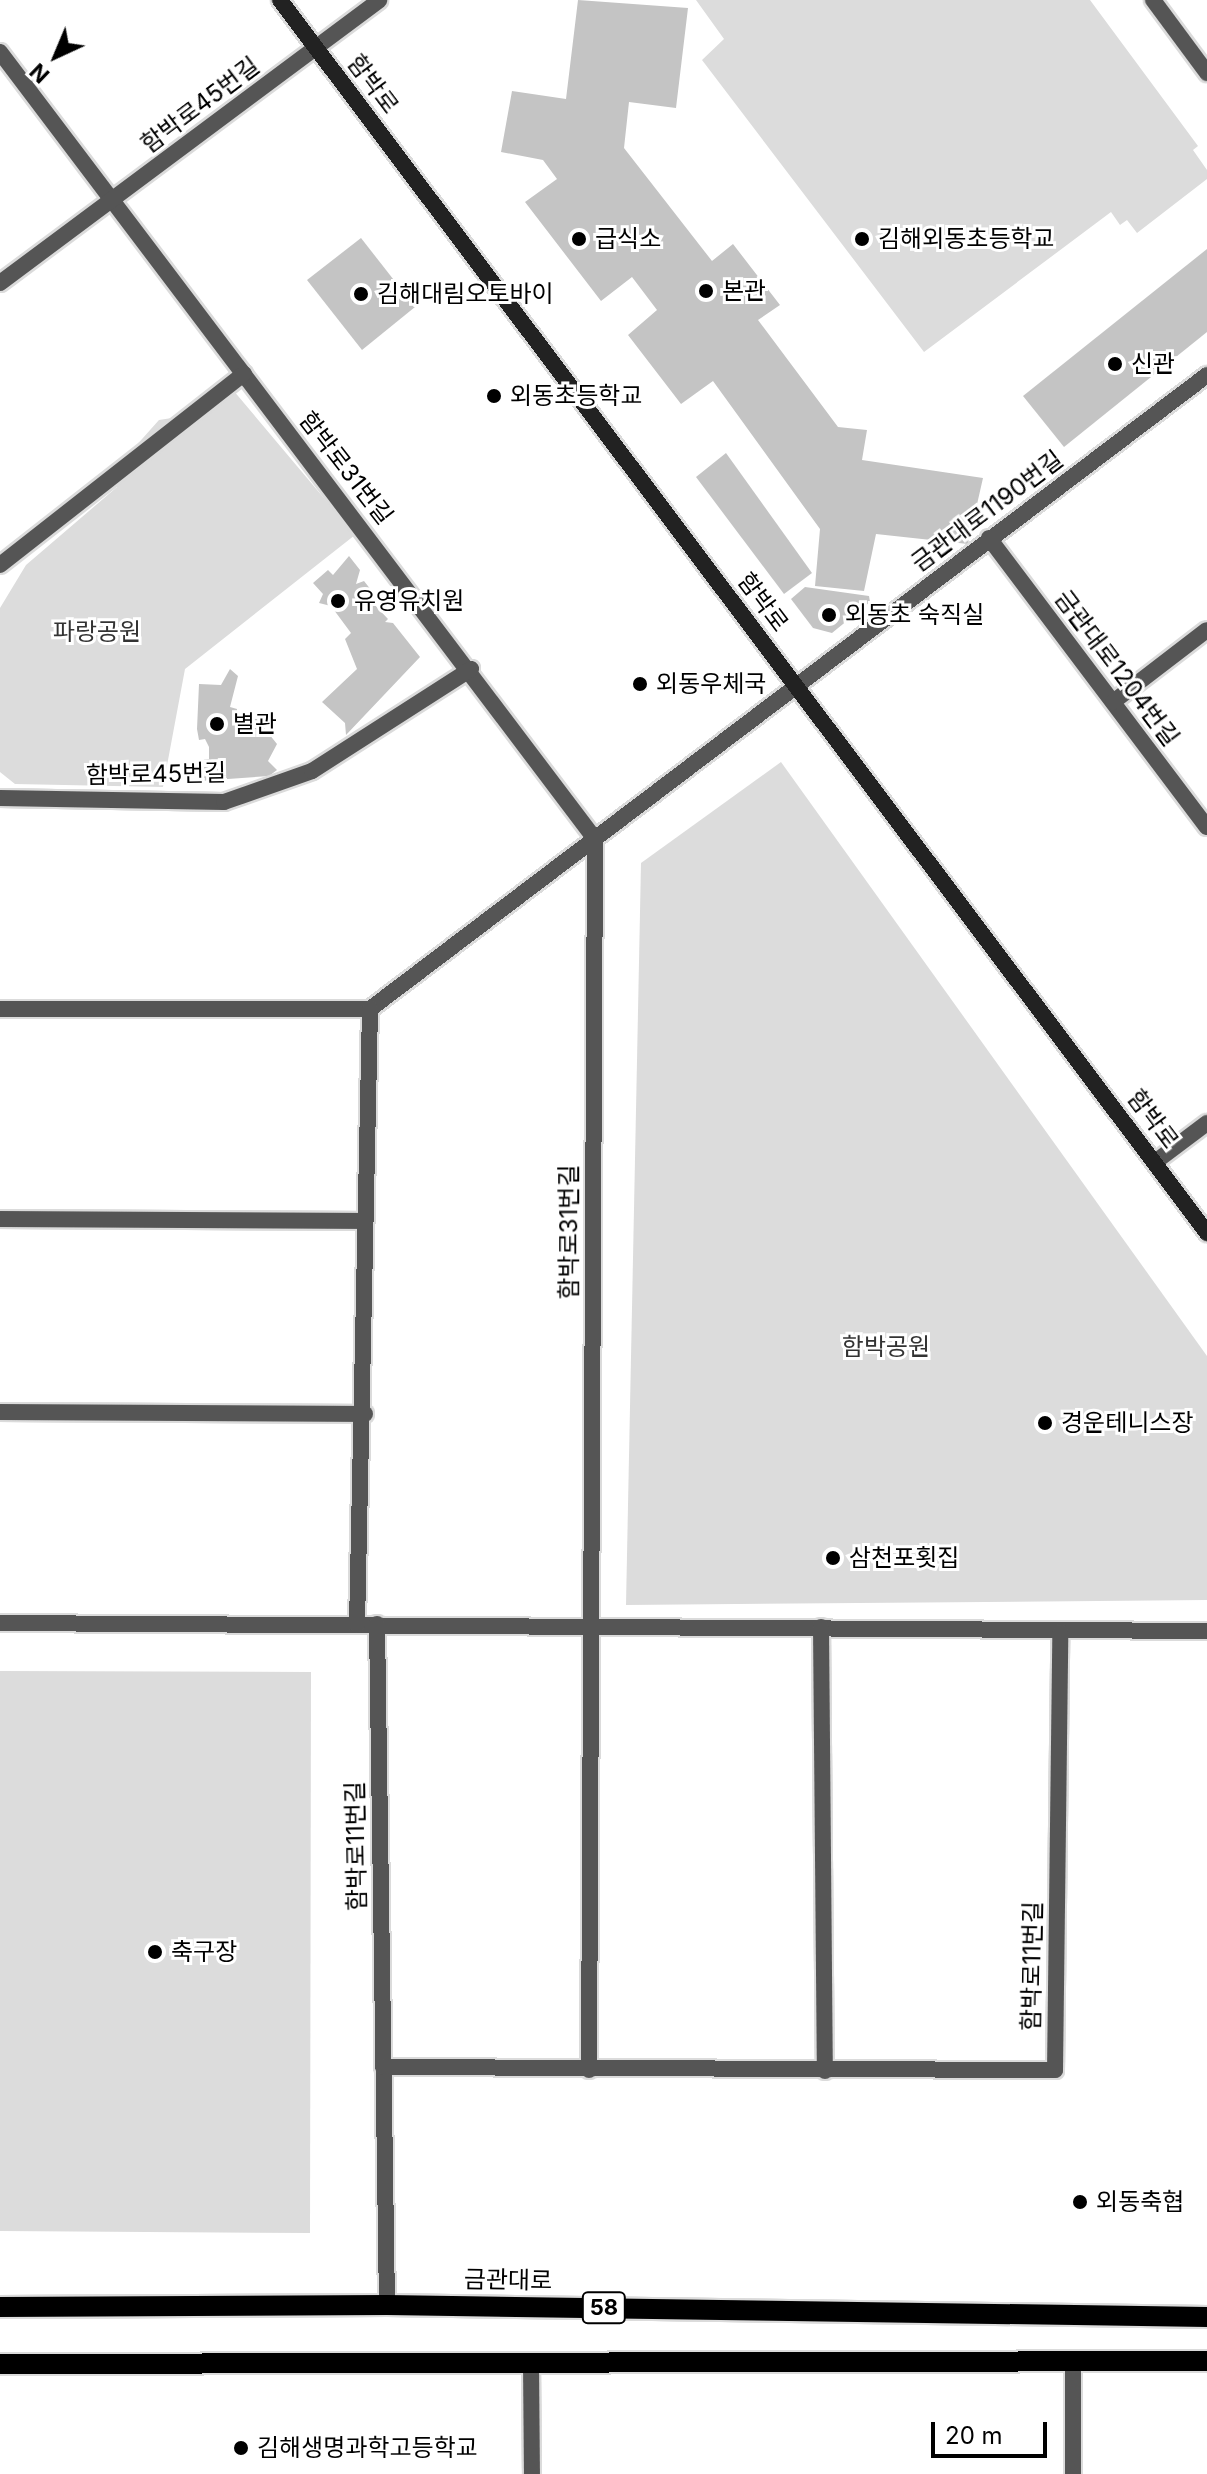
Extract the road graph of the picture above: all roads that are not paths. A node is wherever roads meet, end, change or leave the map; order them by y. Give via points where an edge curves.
1 (280, 0) edge
2 (379, 0) edge
3 (1153, 0) edge
4 (316, 48) junction
5 (0, 52) edge
6 (1207, 73) edge
7 (113, 200) junction
8 (0, 283) edge
9 (244, 374) junction
10 (1207, 375) edge
11 (989, 538) junction
12 (0, 565) edge
13 (1207, 630) edge
14 (471, 669) junction
15 (797, 686) junction
16 (1113, 702) junction
17 (0, 798) edge
18 (1207, 827) edge
19 (595, 839) junction
20 (0, 1009) edge
21 (370, 1009) junction
22 (1207, 1123) edge
23 (1155, 1162) junction
24 (0, 1219) edge
25 (365, 1221) junction
26 (1207, 1233) edge
27 (0, 1412) edge
28 (365, 1414) junction
29 (0, 1623) edge
30 (377, 1624) junction
31 (357, 1625) junction
32 (590, 1625) junction
33 (821, 1627) junction
34 (1207, 1631) edge
35 (1060, 1632) junction
36 (383, 2067) junction
37 (589, 2070) junction
38 (825, 2071) junction
39 (387, 2305) junction
40 (0, 2307) edge
41 (1207, 2317) edge
42 (1073, 2361) junction
43 (1207, 2361) edge
44 (0, 2364) edge
45 (531, 2364) junction
46 (532, 2474) edge
47 (1073, 2474) edge

1 - 4 street, 함박로
2 - 4 street
3 - 6 street
4 - 7 street, 함박로45번길
4 - 15 street, 함박로
5 - 7 street
7 - 8 street, 함박로45번길
7 - 9 street, 함박로31번길
9 - 12 street
9 - 14 street, 함박로31번길
10 - 11 street, 금관대로1190번길
11 - 15 street, 금관대로1190번길
11 - 16 street, 금관대로1204번길
13 - 16 street
14 - 17 street, 함박로45번길 via 312,771 224,802
14 - 19 street, 함박로31번길
15 - 19 street
15 - 23 street, 함박로
16 - 18 street, 금관대로1204번길
19 - 21 street
19 - 32 street, 함박로31번길
20 - 21 street
21 - 25 street
22 - 23 street
23 - 26 street, 함박로
24 - 25 street
25 - 28 street
27 - 28 street
28 - 31 street
29 - 31 street
30 - 31 street
30 - 32 street
30 - 36 street, 함박로11번길
32 - 33 street
32 - 37 street
33 - 35 street
33 - 38 street
34 - 35 street
35 - 38 street, 함박로11번길 via 1055,2070
36 - 37 street, 함박로11번길
36 - 39 street, 함박로11번길
37 - 38 street, 함박로11번길
39 - 40 main road, 금관대로 / 58
39 - 41 main road, 금관대로 / 58
42 - 43 main road
42 - 45 main road
42 - 47 street
44 - 45 main road
45 - 46 street

